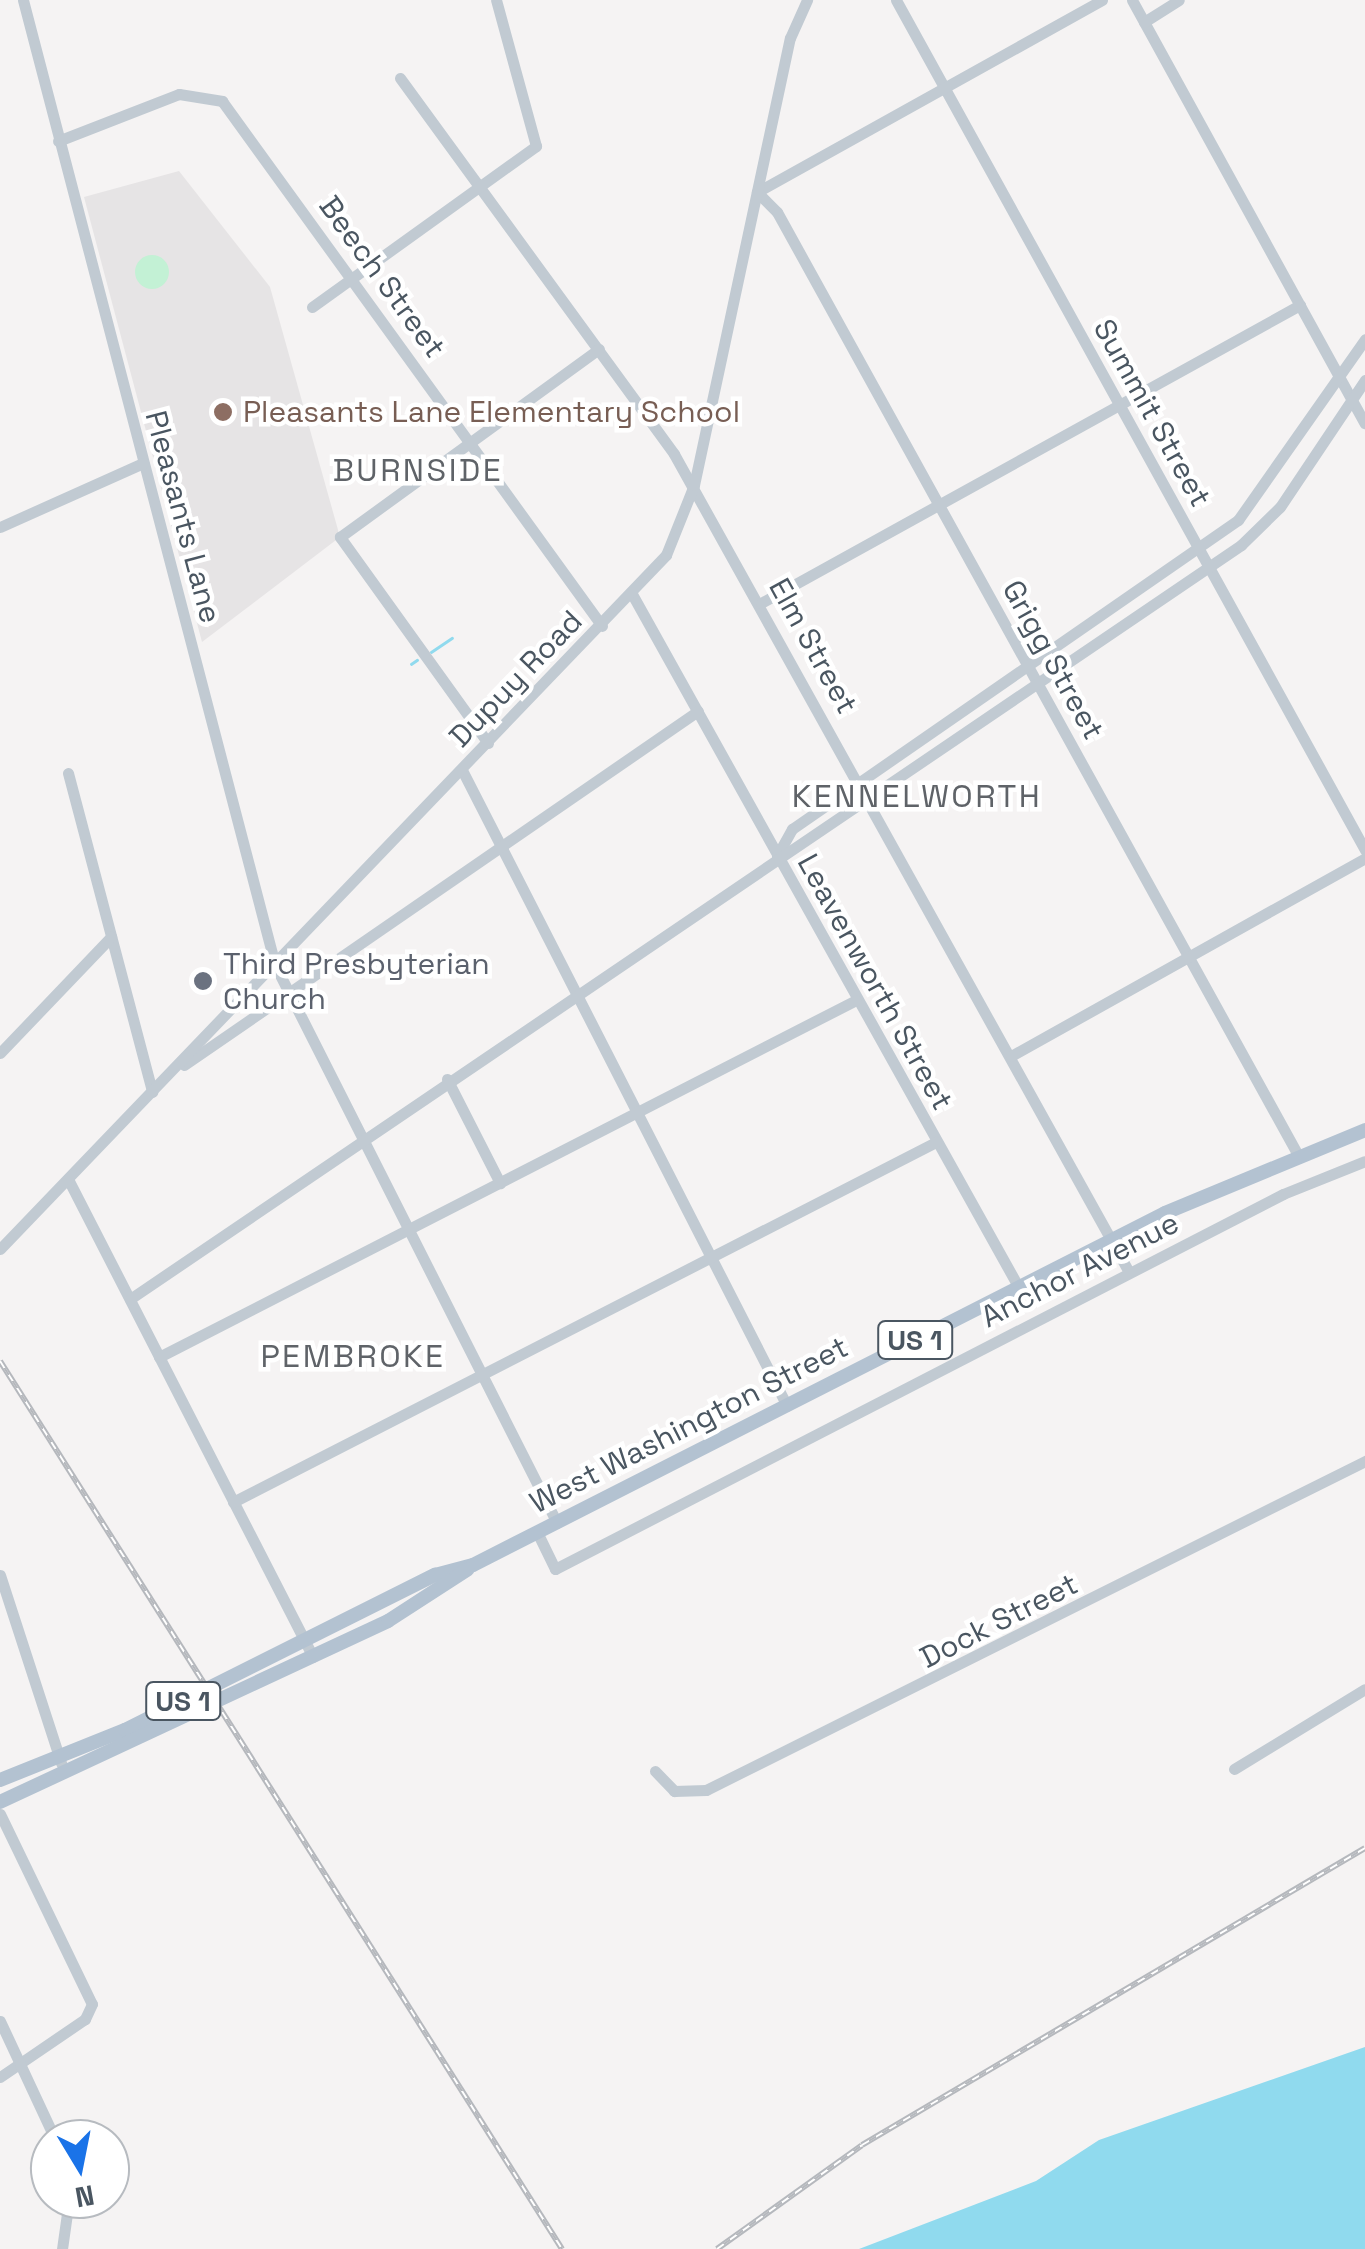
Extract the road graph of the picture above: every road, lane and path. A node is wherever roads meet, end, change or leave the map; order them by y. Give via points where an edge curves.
1 (23, 0) edge
2 (496, 0) edge
3 (807, 0) edge
4 (896, 0) edge
5 (1102, 0) edge
6 (1132, 0) edge
7 (1179, 0) edge
8 (1144, 22) junction
9 (400, 78) dead end
10 (945, 90) junction
11 (58, 141) junction
12 (482, 185) junction
13 (757, 192) junction
14 (352, 278) junction
15 (1300, 305) junction
16 (312, 307) dead end
17 (1365, 339) edge
18 (600, 349) junction
19 (1340, 376) junction
20 (1365, 380) edge
21 (1352, 399) junction
22 (1120, 406) junction
23 (1365, 423) edge
24 (470, 443) junction
25 (143, 463) junction
26 (694, 485) junction
27 (938, 504) junction
28 (0, 527) edge
29 (1198, 548) junction
30 (1209, 567) junction
31 (632, 594) junction
32 (761, 603) junction
33 (602, 626) junction
34 (1028, 664) junction
35 (1038, 684) junction
36 (698, 711) junction
37 (488, 743) junction
38 (462, 770) junction
39 (68, 773) dead end
40 (858, 782) junction
41 (868, 801) junction
42 (502, 846) junction
43 (1365, 854) edge
44 (776, 856) junction
45 (111, 938) junction
46 (1188, 956) junction
47 (274, 965) junction
48 (575, 991) junction
49 (286, 996) junction
50 (856, 1000) junction
51 (1, 1050) edge
52 (1011, 1056) junction
53 (168, 1076) junction
54 (447, 1079) junction
55 (152, 1092) junction
56 (638, 1112) junction
57 (1365, 1130) edge
58 (360, 1139) junction
59 (936, 1142) junction
60 (1299, 1157) junction
61 (1365, 1161) edge
62 (68, 1179) junction
63 (500, 1182) junction
64 (408, 1230) junction
65 (1112, 1240) junction
66 (0, 1249) edge
67 (712, 1255) junction
68 (1129, 1272) junction
69 (1019, 1288) junction
70 (130, 1299) junction
71 (160, 1357) junction
72 (480, 1374) junction
73 (788, 1406) junction
74 (1365, 1461) edge
75 (233, 1502) junction
76 (557, 1524) junction
77 (538, 1534) junction
78 (473, 1565) junction
79 (0, 1575) edge
80 (3, 1592) edge
81 (305, 1641) junction
82 (314, 1658) junction
83 (1365, 1689) edge
84 (59, 1759) junction
85 (1234, 1769) dead end
86 (654, 1771) dead end
87 (65, 1777) junction
88 (0, 1780) edge
89 (0, 1802) edge
90 (0, 1814) edge
91 (0, 2020) edge
92 (20, 2063) junction
93 (0, 2078) edge
94 (46, 2119) edge
95 (66, 2219) edge
96 (62, 2249) edge

1 - 11 street, Pleasants Lane
2 - 12 street via 536,146
3 - 13 street, Dupuy Road via 790,38
4 - 10 street, Summit Street
5 - 10 street
6 - 8 street
7 - 8 street
8 - 15 street
9 - 12 street, Elm Street
10 - 13 street
10 - 22 street, Summit Street
11 - 14 street, Beech Street via 179,94 210,95 246,128
11 - 25 street, Pleasants Lane
12 - 14 street
12 - 18 street, Elm Street
13 - 26 street, Dupuy Road
13 - 27 street, Grigg Street via 777,212
14 - 16 street
14 - 24 street, Beech Street
15 - 19 street
15 - 22 street
17 - 19 street
18 - 24 street
18 - 26 street, Elm Street
19 - 21 street
19 - 29 street via 1262,494
20 - 21 street
21 - 23 street
21 - 30 street via 1273,515
22 - 27 street
22 - 29 street, Summit Street
24 - 33 street, Beech Street
24 - 37 street via 340,538
25 - 28 street
25 - 47 street, Pleasants Lane
26 - 31 street, Dupuy Road via 678,533
26 - 32 street, Elm Street
27 - 32 street
27 - 34 street, Grigg Street
29 - 30 street, Summit Street
29 - 34 street
30 - 35 street
30 - 43 street, Summit Street
31 - 33 street, Dupuy Road
31 - 36 street, Leavenworth Street
32 - 40 street, Elm Street
33 - 37 street, Dupuy Road
34 - 35 street, Grigg Street
34 - 40 street
35 - 41 street
35 - 46 street, Grigg Street
36 - 42 street
36 - 44 street, Leavenworth Street
37 - 38 street, Dupuy Road
38 - 42 street
38 - 47 street, Dupuy Road
39 - 45 street
40 - 41 street, Elm Street
40 - 44 street via 792,829
41 - 44 street
41 - 52 street, Elm Street
42 - 48 street
42 - 49 street
43 - 46 street
44 - 48 street
44 - 50 street, Leavenworth Street
45 - 51 street
45 - 55 street
46 - 52 street
46 - 60 street, Grigg Street
47 - 49 street, Pleasants Lane
47 - 53 street, Dupuy Road
48 - 54 street
48 - 56 street
49 - 53 street
49 - 58 street, Pleasants Lane
50 - 56 street
50 - 59 street, Leavenworth Street
52 - 65 street, Elm Street
53 - 55 street, Dupuy Road
54 - 58 street
54 - 63 street
55 - 62 street, Dupuy Road
56 - 63 street
56 - 67 street
57 - 60 main road, West Washington Street / US 1
58 - 64 street, Pleasants Lane
58 - 70 street
59 - 67 street
59 - 69 street, Leavenworth Street
60 - 65 main road, West Washington Street / US 1
61 - 68 street, Anchor Avenue
62 - 66 street, Dupuy Road
62 - 70 street
63 - 64 street
64 - 71 street
64 - 72 street, Pleasants Lane
65 - 68 street, Elm Street
65 - 69 main road, West Washington Street / US 1
67 - 72 street
67 - 73 street
68 - 77 street, Anchor Avenue via 555,1569
69 - 73 main road, West Washington Street / US 1
70 - 71 street
71 - 75 street
72 - 75 street
72 - 76 street, Pleasants Lane
73 - 76 main road, West Washington Street / US 1
74 - 86 street, Dock Street via 706,1790 674,1791
75 - 81 street
76 - 77 main road, West Washington Street / US 1
77 - 78 main road, West Washington Street / US 1
78 - 81 main road, West Washington Street / US 1
78 - 82 main road, West Washington Street / US 1 via 440,1593
79 - 80 street
80 - 84 street
81 - 82 street
81 - 84 main road, West Washington Street / US 1
82 - 87 main road, West Washington Street / US 1
83 - 85 street
84 - 87 street
84 - 88 main road, US 1
87 - 89 main road, West Washington Street / US 1
90 - 92 street via 92,2004 86,2020
91 - 92 street
92 - 93 street
92 - 94 street
95 - 96 street

